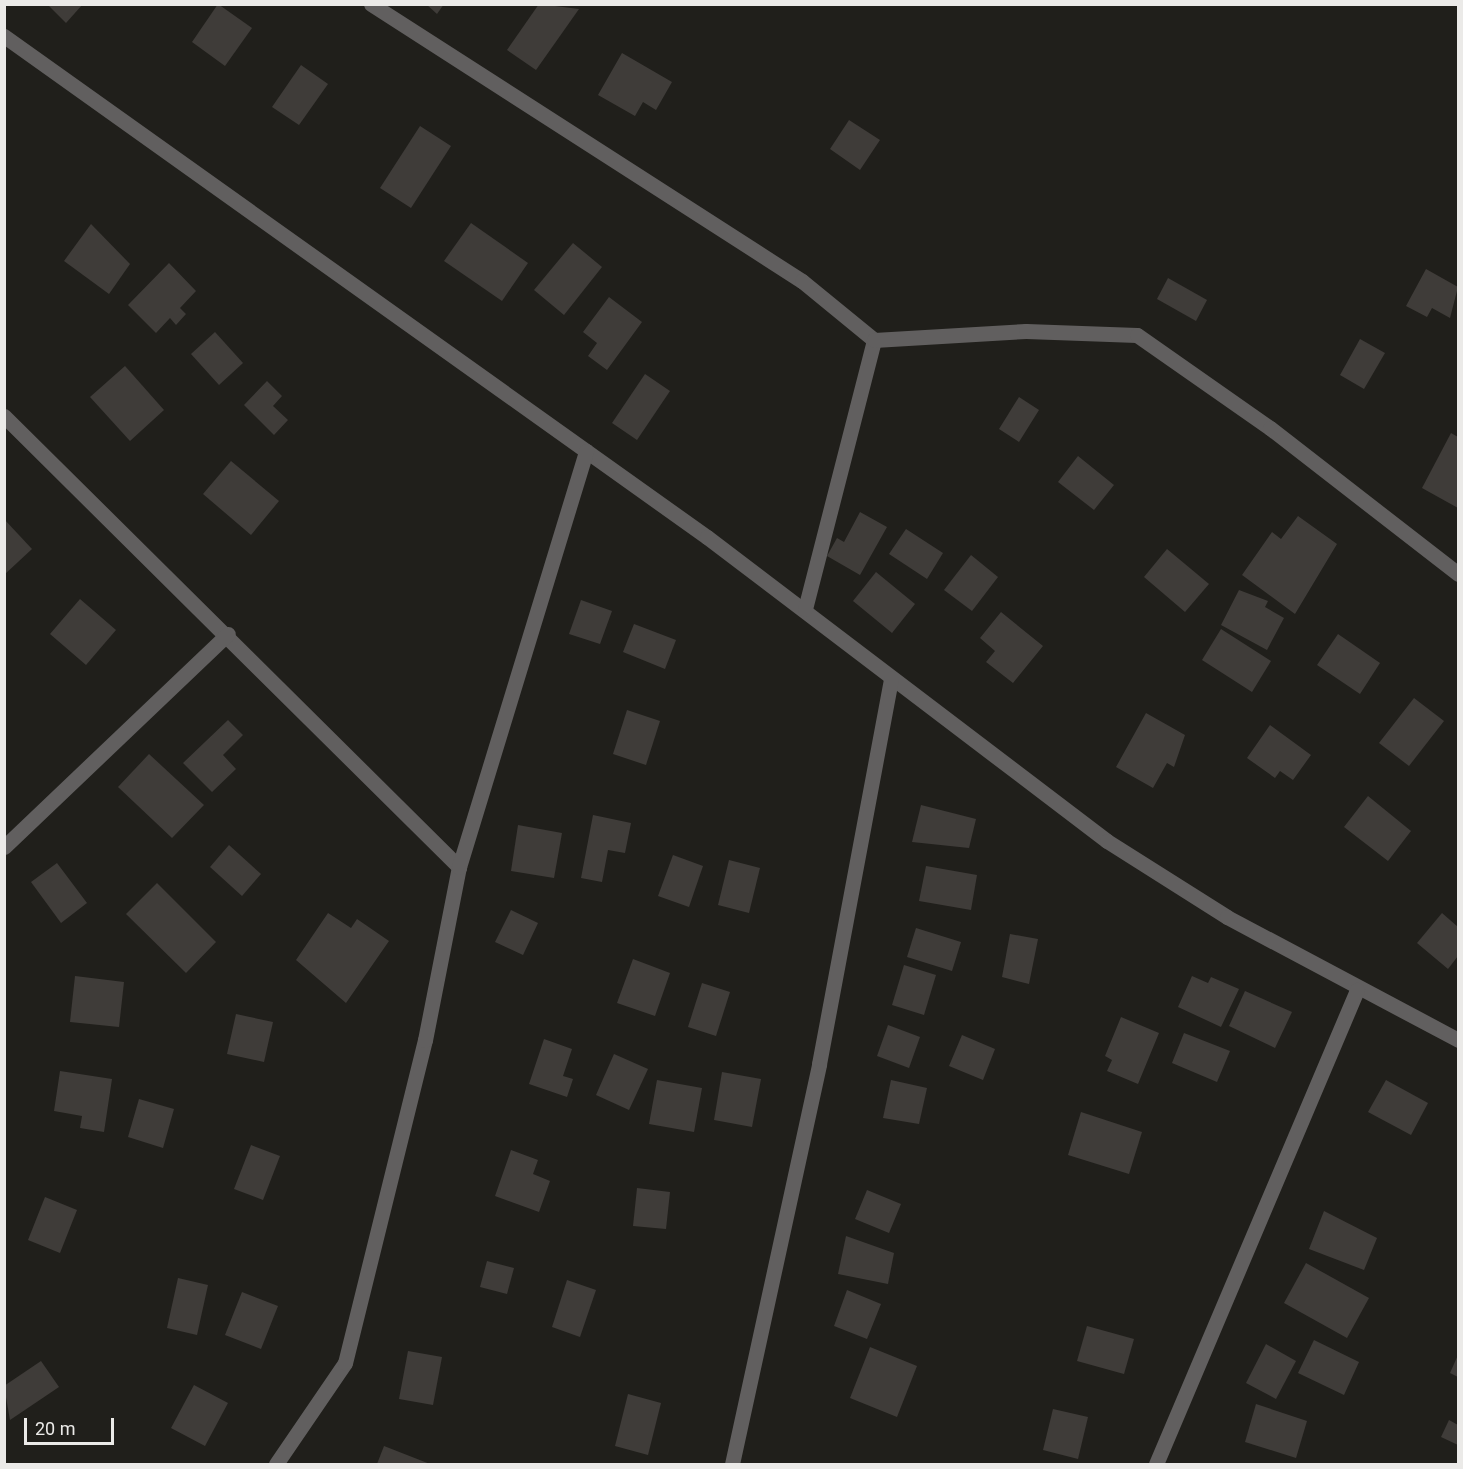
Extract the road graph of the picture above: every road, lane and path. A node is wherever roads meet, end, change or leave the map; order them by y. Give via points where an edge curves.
1 (371, 4) edge
2 (4, 36) edge
3 (874, 340) junction
4 (4, 416) edge
5 (586, 451) junction
6 (1458, 574) edge
7 (805, 609) junction
8 (228, 634) junction
9 (891, 679) junction
10 (4, 847) edge
11 (459, 867) junction
12 (1357, 990) junction
13 (1458, 1040) edge
14 (276, 1464) edge
15 (732, 1464) edge
16 (1156, 1464) edge

1 - 3 street via 802,280
2 - 5 street
3 - 6 street via 1026,331 1137,335 1270,428
3 - 7 street
4 - 8 street
5 - 7 street
5 - 11 street
7 - 9 street
8 - 10 street
8 - 11 street
9 - 12 street via 1158,875
9 - 15 street via 819,1064
11 - 14 street via 425,1040 345,1363
12 - 13 street
12 - 16 street

